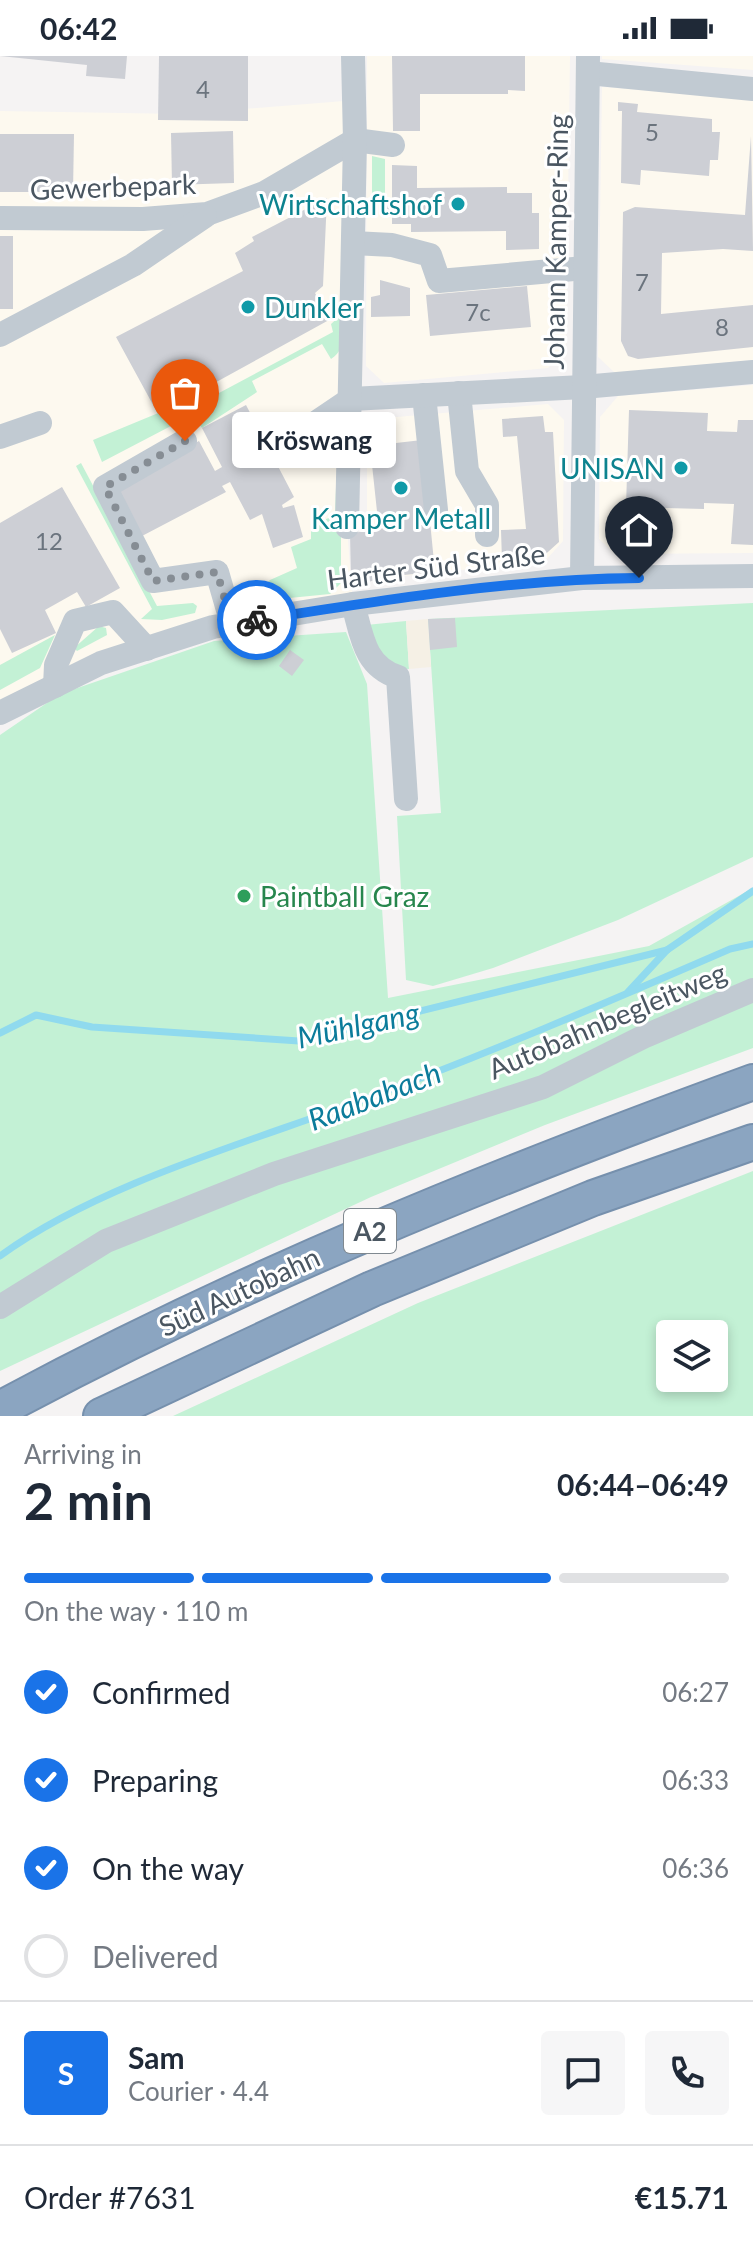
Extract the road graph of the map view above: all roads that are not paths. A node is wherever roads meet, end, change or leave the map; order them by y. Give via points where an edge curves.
1 (353, 56) edge
2 (588, 64) edge
3 (753, 89) edge
4 (355, 140) junction
5 (393, 145) dead end
6 (207, 214) junction
7 (0, 218) edge
8 (353, 243) junction
9 (585, 268) junction
10 (0, 335) edge
11 (753, 372) edge
12 (583, 387) junction
13 (459, 393) junction
14 (424, 395) junction
15 (351, 399) junction
16 (40, 423) dead end
17 (311, 426) dead end
18 (0, 437) edge
19 (185, 441) dead end
20 (436, 510) dead end
21 (347, 527) dead end
22 (487, 535) dead end
23 (753, 576) edge
24 (582, 578) junction
25 (353, 604) junction
26 (232, 624) junction
27 (147, 649) junction
28 (55, 686) junction
29 (0, 713) edge
30 (406, 799) dead end
31 (753, 990) edge
32 (753, 1082) edge
33 (753, 1142) edge
34 (0, 1307) edge
35 (0, 1409) edge
36 (101, 1416) edge

1 - 4 street
2 - 3 street, Johann Kamper-Ring
2 - 9 street, Johann Kamper-Ring
4 - 5 street
4 - 6 street, Gewerbepark via 264,193
4 - 8 street
6 - 7 street, Gewerbepark
6 - 10 street via 133,265
8 - 9 street via 392,245 430,255 439,281
8 - 15 street
9 - 12 street, Johann Kamper-Ring
11 - 12 street, Johann Kamper-Ring
12 - 13 street
12 - 24 street
13 - 14 street
13 - 22 street via 467,471 487,505
14 - 15 street
14 - 20 street
15 - 17 street
15 - 21 street
16 - 18 street
19 - 26 street via 105,487 153,581 217,572
23 - 24 street, Harter Süd Straße
24 - 25 street, Harter Süd Straße
25 - 26 street, Harter Süd Straße
25 - 30 street via 368,654 381,671 398,677
26 - 27 street, Harter Süd Straße
27 - 28 street, Harter Süd Straße via 101,663
27 - 28 street via 113,612 75,621 56,665
28 - 29 street, Harter Süd Straße
31 - 34 street, Autobahnbegleitweg via 543,1087 274,1174 106,1241
32 - 35 highway, Süd Autobahn / A2 via 353,1238 100,1355
33 - 36 highway, Süd Autobahn / A2 via 593,1198 372,1289

